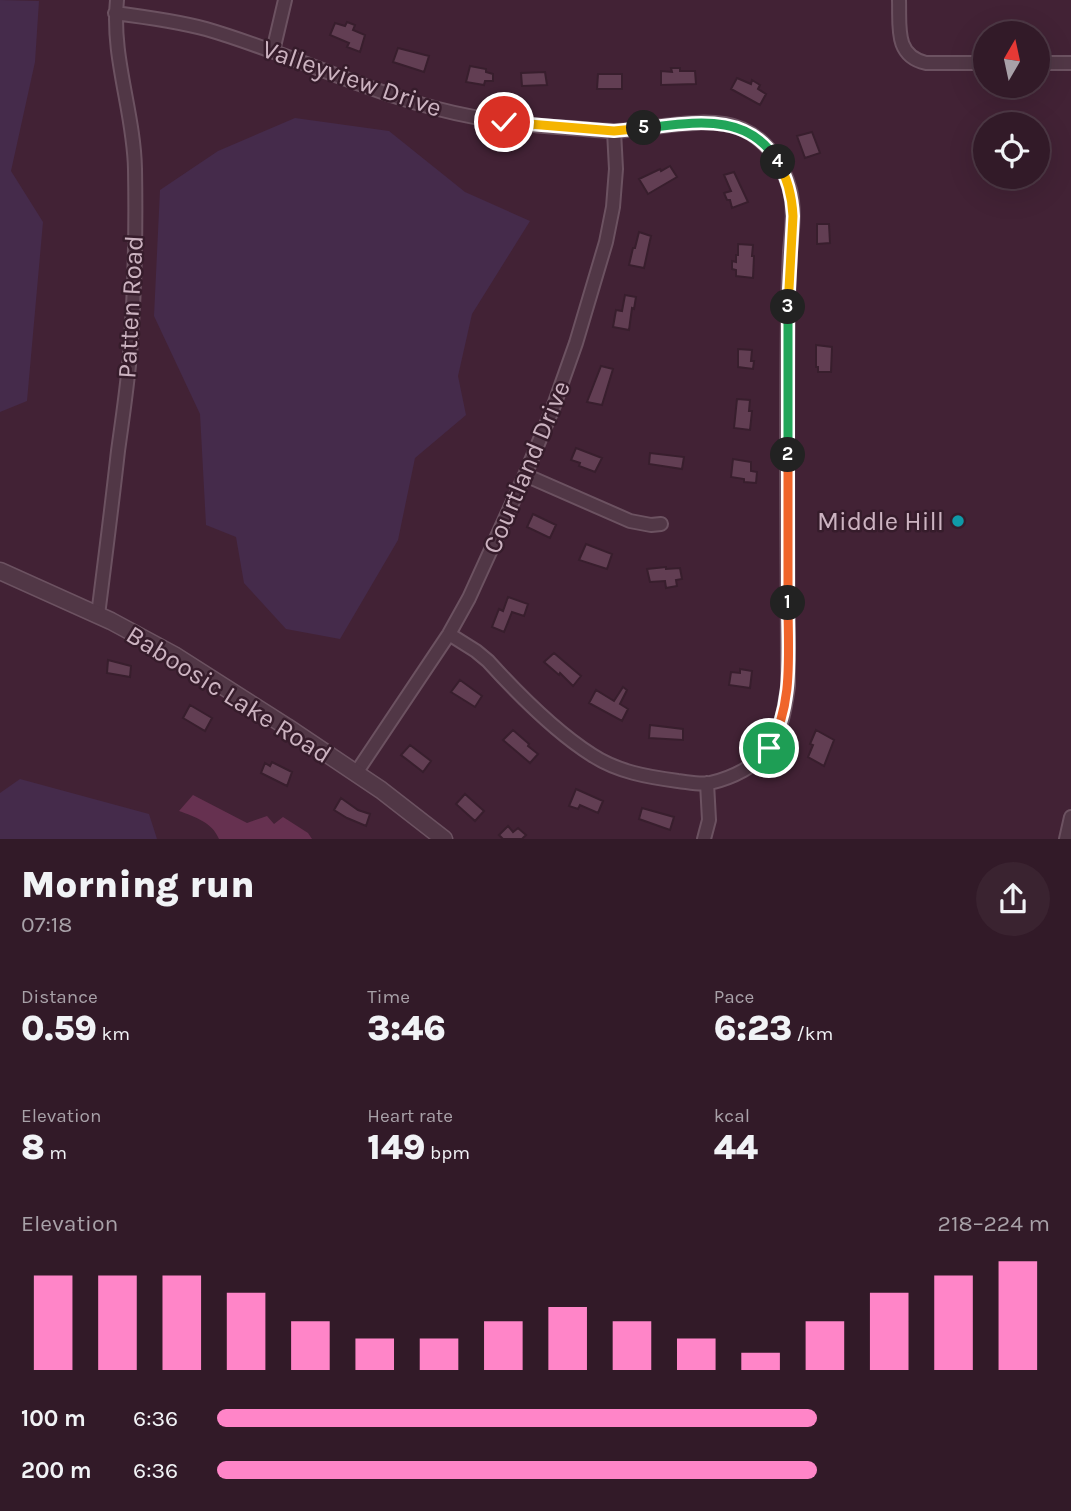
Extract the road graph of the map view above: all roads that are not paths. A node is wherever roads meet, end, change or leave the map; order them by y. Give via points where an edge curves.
1 (285, 0) edge
2 (899, 0) edge
3 (116, 7) edge
4 (273, 51) junction
5 (973, 63) edge
6 (1050, 63) edge
7 (1071, 63) edge
8 (614, 131) junction
9 (525, 475) junction
10 (661, 524) dead end
11 (0, 571) edge
12 (98, 615) junction
13 (449, 634) junction
14 (356, 773) junction
15 (708, 783) junction
16 (1071, 817) edge
17 (444, 839) edge
18 (705, 839) edge
19 (1066, 839) edge

1 - 4 street
2 - 5 street via 902,44 910,57 926,63
3 - 4 street, Valleyview Drive
3 - 12 street, Patten Road via 135,166 134,271 131,340
4 - 8 street, Valleyview Drive via 436,108 504,122
6 - 7 street
8 - 9 street, Courtland Drive via 614,207 606,242 566,376
8 - 15 street, Valleyview Drive via 719,123 741,129 761,141 776,158 792,204 788,686 776,736 760,759
9 - 10 street via 630,521
9 - 13 street, Courtland Drive
11 - 12 street, Baboosic Lake Road
12 - 14 street, Baboosic Lake Road via 184,661
13 - 14 street, Courtland Drive
13 - 15 street, Valleyview Drive via 476,651 562,734 592,755 631,773
14 - 17 street, Baboosic Lake Road
15 - 18 street
16 - 19 street

